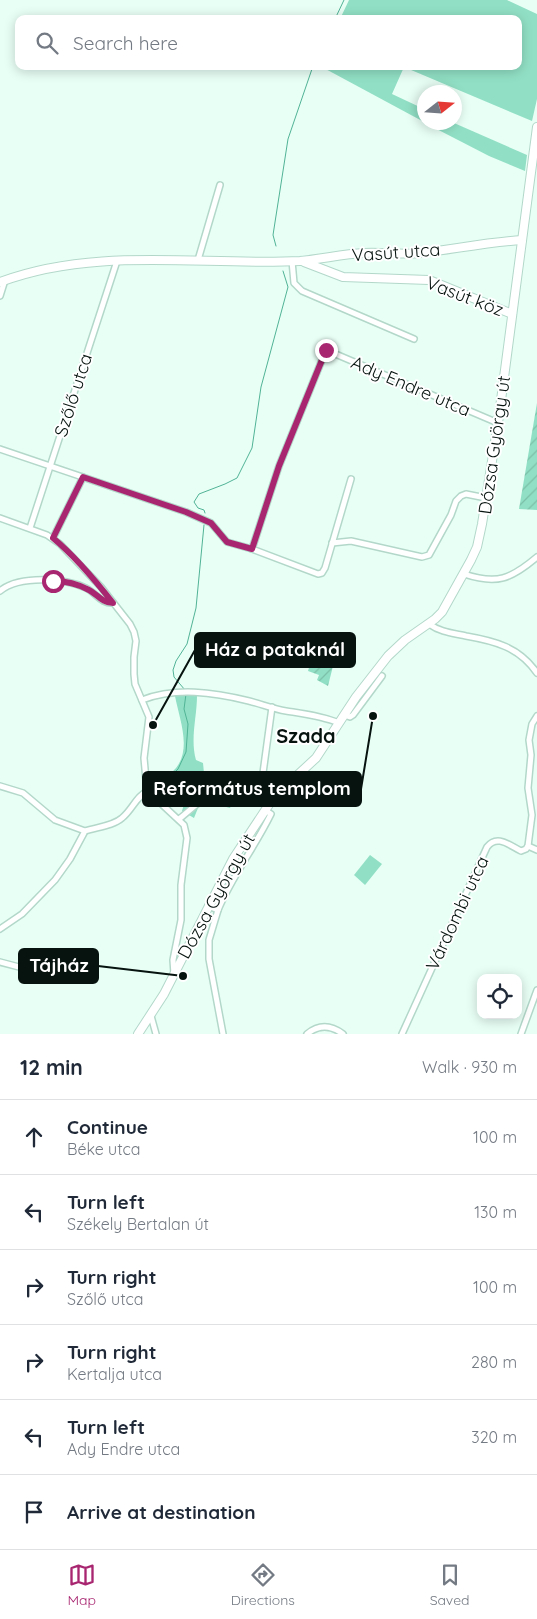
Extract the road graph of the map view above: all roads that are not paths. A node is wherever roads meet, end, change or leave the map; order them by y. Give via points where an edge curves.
1 (537, 127) edge
2 (220, 185) dead end
3 (522, 240) junction
4 (329, 258) junction
5 (198, 260) junction
6 (117, 261) junction
7 (296, 261) junction
8 (328, 271) junction
9 (2, 281) edge
10 (0, 296) edge
11 (512, 314) junction
12 (414, 339) dead end
13 (498, 423) junction
14 (0, 449) edge
15 (50, 465) junction
16 (83, 477) junction
17 (351, 479) dead end
18 (486, 498) junction
19 (0, 518) edge
20 (30, 528) junction
21 (53, 538) junction
22 (332, 543) junction
23 (252, 549) junction
24 (537, 556) edge
25 (464, 574) junction
26 (2, 588) edge
27 (113, 603) junction
28 (429, 624) junction
29 (537, 673) edge
30 (382, 676) dead end
31 (142, 700) junction
32 (272, 707) junction
33 (344, 715) junction
34 (537, 716) edge
35 (339, 723) junction
36 (0, 786) edge
37 (150, 790) junction
38 (234, 792) dead end
39 (270, 803) junction
40 (265, 810) junction
41 (178, 819) junction
42 (85, 831) junction
43 (528, 846) junction
44 (537, 850) edge
45 (208, 906) junction
46 (218, 910) junction
47 (0, 929) edge
48 (0, 962) edge
49 (19, 966) dead end
50 (174, 974) junction
51 (537, 990) edge
52 (151, 1016) junction
53 (138, 1034) edge
54 (156, 1034) edge
55 (223, 1034) edge
56 (307, 1034) edge
57 (343, 1034) edge
58 (402, 1034) edge
59 (522, 1034) edge

1 - 3 main road, Dózsa György út
2 - 5 street
3 - 4 main road, Vasút utca via 419,253 364,253
3 - 11 main road, Dózsa György út
4 - 7 main road, Vasút utca
4 - 8 street
5 - 6 main road
5 - 7 main road
6 - 9 main road via 55,268
6 - 15 street, Szőlő utca
7 - 8 main road, Vasút köz
7 - 12 street via 294,283 302,291
8 - 11 main road, Vasút köz via 354,278 429,280
9 - 10 street
11 - 13 main road, Dózsa György út
13 - 18 main road, Dózsa György út
13 - 23 street, Ady Endre utca via 326,350 279,466
14 - 15 street
15 - 16 street
15 - 20 street, Szőlő utca
16 - 21 street
16 - 23 street via 186,512 211,523 227,542
17 - 22 street
18 - 22 street via 461,496 426,556 351,540
18 - 25 main road, Dózsa György út via 477,547
19 - 20 street
20 - 21 street
21 - 27 street via 86,570
22 - 23 street via 325,568 318,574
24 - 25 street via 516,572 500,579 485,580
25 - 28 main road, Dózsa György út via 442,612
26 - 27 street via 19,581 65,582 86,588 105,602
27 - 31 street via 134,632 134,674
28 - 29 street via 437,630 497,642 524,659
28 - 33 main road, Dózsa György út via 388,656
30 - 33 street, Dózsa György út via 353,715
31 - 32 street via 161,694 190,692
31 - 37 street via 149,717 144,766
32 - 35 street
32 - 39 street via 260,796
33 - 35 main road, Dózsa György út
34 - 43 street via 529,740 528,788 532,815
35 - 39 main road, Dózsa György út via 316,758
36 - 42 street via 23,793 55,820
37 - 41 street via 158,802
37 - 42 street via 142,793 121,819
38 - 41 street via 224,791 205,797
39 - 40 main road, Dózsa György út
40 - 45 main road, Dózsa György út via 233,858
40 - 46 street, Dózsa György út via 271,814 231,881
41 - 50 street via 184,825 187,838
42 - 47 street via 55,880 22,914
43 - 44 street
43 - 58 street, Várdombi utca via 521,851 497,840 487,847
45 - 46 street
45 - 50 main road, Dózsa György út
46 - 55 street via 209,940 209,958
48 - 49 street
50 - 52 main road, Dózsa György út
51 - 59 street
52 - 53 main road, Dózsa György út
52 - 54 street
56 - 57 street via 327,1026

